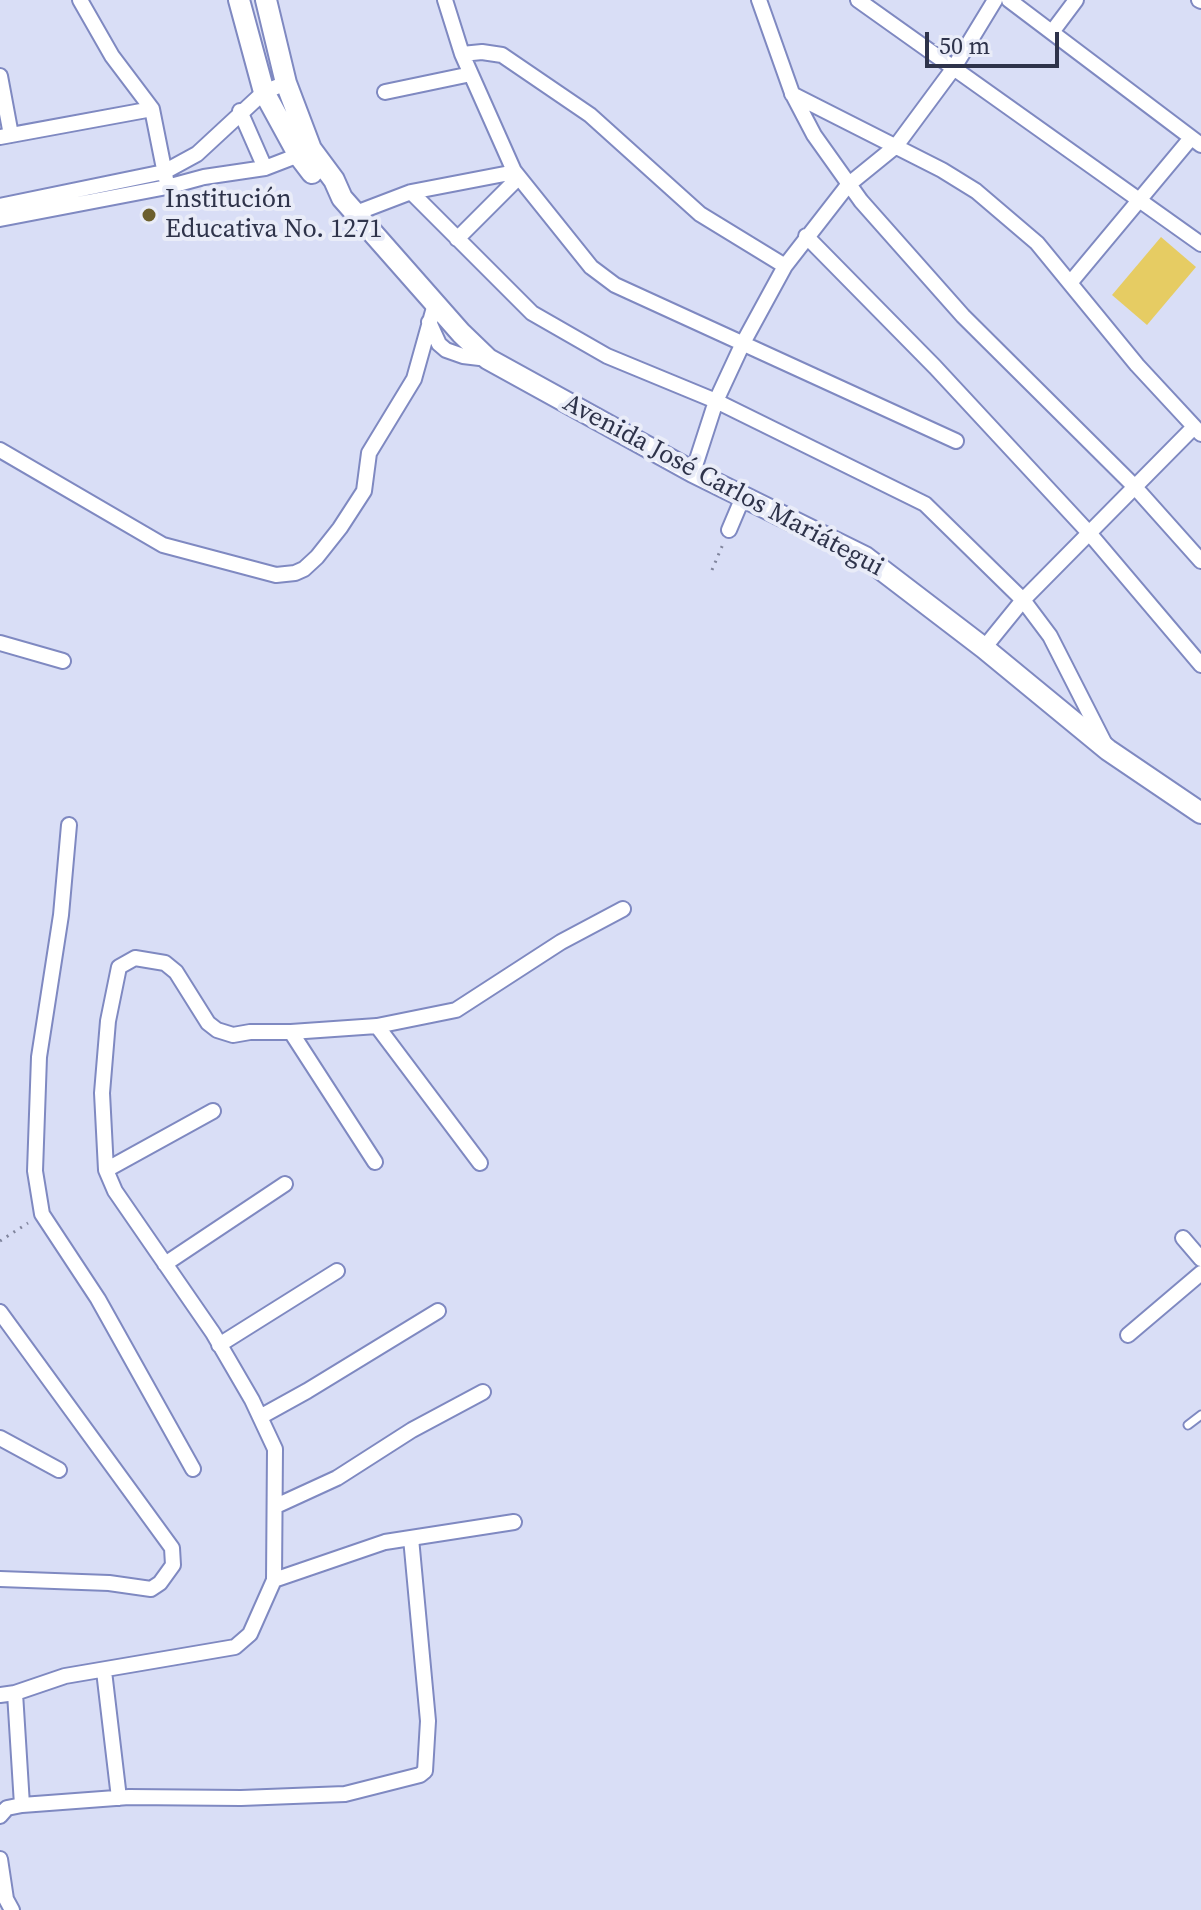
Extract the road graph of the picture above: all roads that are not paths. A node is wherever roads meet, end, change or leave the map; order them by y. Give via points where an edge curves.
1 (80, 0) edge
2 (239, 0) edge
3 (266, 0) edge
4 (445, 0) edge
5 (759, 0) edge
6 (858, 0) edge
7 (995, 0) edge
8 (1009, 0) edge
9 (1076, 0) edge
10 (1052, 32) junction
11 (462, 54) junction
12 (953, 69) junction
13 (471, 74) junction
14 (0, 76) edge
15 (286, 83) junction
16 (264, 92) junction
17 (385, 92) dead end
18 (792, 93) junction
19 (152, 109) junction
20 (240, 111) junction
21 (6, 136) edge
22 (1196, 142) edge
23 (896, 146) junction
24 (305, 152) junction
25 (265, 168) junction
26 (517, 175) junction
27 (166, 179) junction
28 (848, 185) junction
29 (411, 192) junction
30 (1140, 201) junction
31 (0, 206) edge
32 (356, 213) junction
33 (0, 219) edge
34 (806, 236) junction
35 (457, 239) junction
36 (1201, 244) edge
37 (785, 266) junction
38 (1070, 283) junction
39 (432, 313) junction
40 (743, 343) junction
41 (716, 401) junction
42 (1198, 431) edge
43 (956, 441) dead end
44 (0, 450) edge
45 (693, 472) junction
46 (1134, 486) junction
47 (743, 497) junction
48 (729, 530) road end
49 (1090, 534) junction
50 (1201, 561) edge
51 (1023, 600) junction
52 (1, 648) edge
53 (984, 648) junction
54 (63, 661) dead end
55 (1201, 665) edge
56 (1108, 750) junction
57 (1201, 813) edge
58 (69, 825) dead end
59 (623, 909) dead end
60 (377, 1026) junction
61 (291, 1032) junction
62 (213, 1111) dead end
63 (375, 1162) dead end
64 (480, 1163) dead end
65 (106, 1170) junction
66 (285, 1184) dead end
67 (1183, 1238) dead end
68 (1201, 1259) edge
69 (165, 1264) junction
70 (337, 1271) dead end
71 (1201, 1273) edge
72 (438, 1311) dead end
73 (0, 1312) edge
74 (1128, 1335) dead end
75 (219, 1345) junction
76 (483, 1392) dead end
77 (1201, 1415) edge
78 (260, 1417) junction
79 (1188, 1425) dead end
80 (3, 1443) edge
81 (193, 1469) dead end
82 (59, 1470) dead end
83 (276, 1506) junction
84 (514, 1522) dead end
85 (411, 1538) junction
86 (0, 1579) edge
87 (274, 1580) junction
88 (104, 1671) junction
89 (7, 1694) edge
90 (119, 1798) junction
91 (22, 1805) junction
92 (0, 1816) edge
93 (0, 1859) edge
94 (12, 1910) edge

1 - 19 street via 112,56
2 - 16 street, Avenida José Carlos Mariátegui
3 - 15 street, Avenida José Carlos Mariátegui
4 - 11 street
5 - 18 street
6 - 12 street
7 - 12 street
8 - 10 street
9 - 10 street
10 - 22 street
11 - 13 street
11 - 37 street via 502,55 590,115 700,214
12 - 23 street
12 - 30 street
13 - 17 street
13 - 26 street
14 - 21 street
15 - 16 street
15 - 24 street, Avenida José Carlos Mariátegui
16 - 20 street
16 - 24 street, Avenida José Carlos Mariátegui
18 - 23 street
18 - 28 street
19 - 21 street
19 - 27 street
20 - 25 street
20 - 27 street
22 - 30 street
23 - 28 street
23 - 38 street via 976,191 1037,243
24 - 25 street
24 - 32 street, Avenida José Carlos Mariátegui via 325,190
25 - 27 street
26 - 29 street
26 - 35 street
26 - 40 street via 591,267 615,285
27 - 31 street
27 - 33 street
28 - 34 street
28 - 46 street via 963,316
29 - 32 street
29 - 35 street
30 - 36 street
30 - 38 street
32 - 39 street, Avenida José Carlos Mariátegui
34 - 37 street
34 - 49 street
35 - 41 street via 532,313 607,356
37 - 40 street
38 - 42 street
39 - 44 street via 414,379 369,453 364,491 317,557 295,573 276,575 163,545
39 - 45 street, Avenida José Carlos Mariátegui via 488,359
40 - 41 street
40 - 43 street
41 - 45 street
41 - 51 street via 925,504
42 - 46 street
45 - 47 street, Avenida José Carlos Mariátegui
46 - 49 street
46 - 50 street
47 - 48 street
47 - 53 street, Avenida José Carlos Mariátegui via 865,557
49 - 51 street
49 - 55 street
51 - 53 street
51 - 56 street via 1050,636
52 - 54 street
53 - 56 street, Avenida José Carlos Mariátegui
56 - 57 street, Avenida José Carlos Mariátegui
58 - 81 street via 39,1057 35,1171 42,1214 98,1299
59 - 60 street via 456,1010
60 - 61 street
60 - 64 street
61 - 63 street
61 - 65 street via 233,1035 217,1030 165,963 127,960 119,967 108,1021 102,1093
62 - 65 street
65 - 69 street
66 - 69 street
67 - 68 street
69 - 75 street
70 - 75 street
71 - 74 street
72 - 78 street
73 - 86 street via 172,1548 173,1565 151,1589
75 - 78 street
76 - 83 street via 337,1478
77 - 79 lane
78 - 83 street via 275,1449
80 - 82 street
83 - 87 street
84 - 85 street
85 - 87 street
85 - 90 street via 425,1666 425,1771 345,1794
87 - 88 street via 250,1634 235,1647
88 - 89 street via 65,1676
88 - 90 street
89 - 91 street
90 - 91 street
91 - 92 street via 7,1808
93 - 94 street

